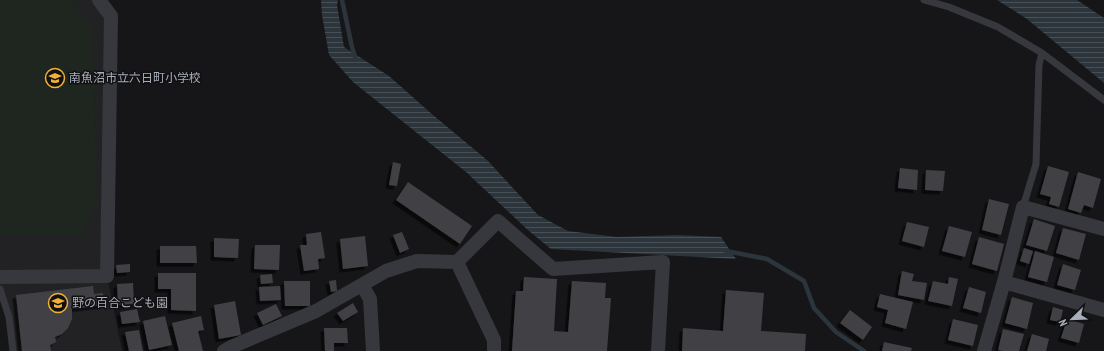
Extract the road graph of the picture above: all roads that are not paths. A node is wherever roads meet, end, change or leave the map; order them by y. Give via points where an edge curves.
1 (99, 0) edge
2 (924, 0) edge
3 (1042, 53) junction
4 (1104, 100) edge
5 (1023, 207) junction
6 (1104, 229) edge
7 (457, 262) junction
8 (0, 277) edge
9 (1004, 282) junction
10 (362, 285) junction
11 (0, 289) edge
12 (1104, 310) edge
13 (13, 351) edge
14 (224, 351) edge
15 (373, 351) edge
16 (494, 351) edge
17 (658, 351) edge
18 (984, 351) edge

1 - 8 street via 111,16 107,276
2 - 3 lane via 998,27
3 - 4 lane
3 - 5 lane via 1039,65 1036,164
5 - 6 street
5 - 9 street
7 - 10 street via 417,262 386,271
7 - 16 street via 494,340
7 - 17 street via 498,221 553,269 663,262
9 - 12 street
9 - 18 street
10 - 14 street via 316,311
10 - 15 street via 370,299
11 - 13 lane via 9,317

